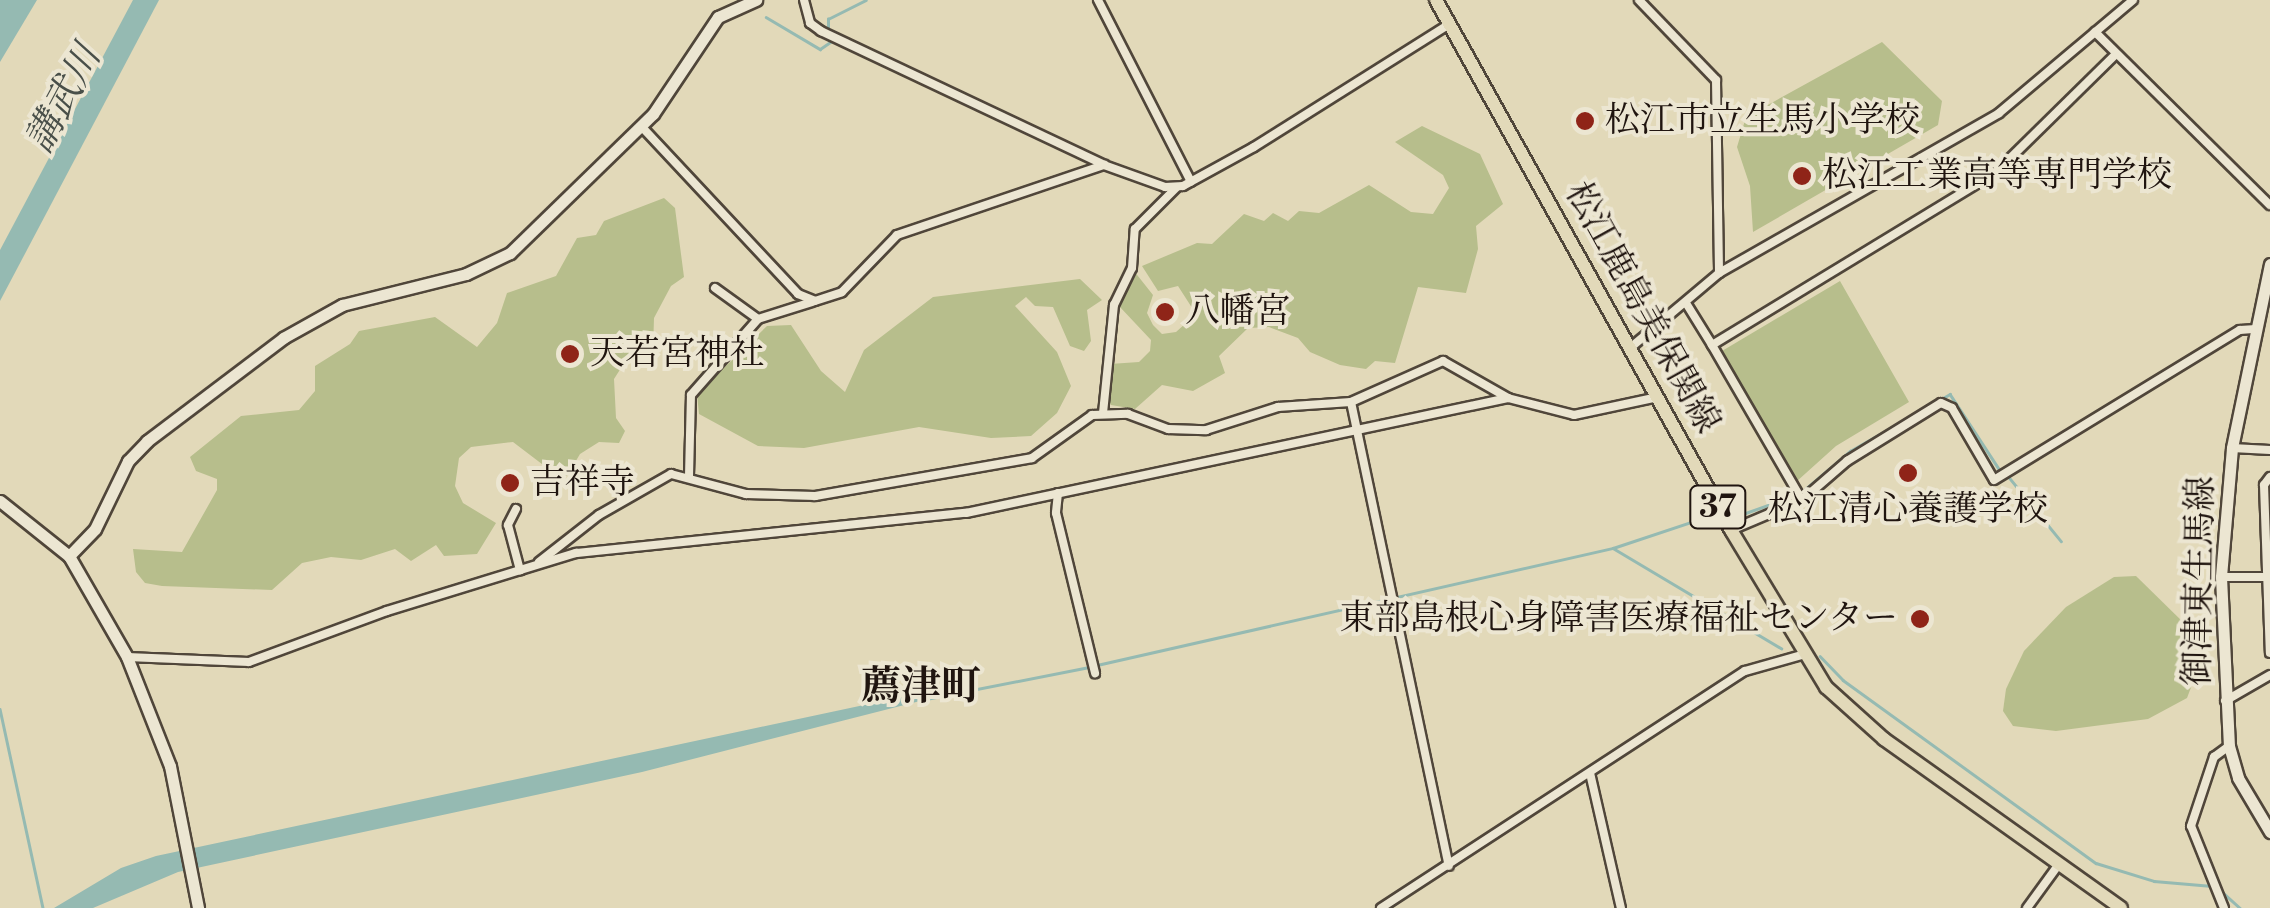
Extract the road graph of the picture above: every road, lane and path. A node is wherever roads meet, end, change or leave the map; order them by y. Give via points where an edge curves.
1 (756, 0) edge
2 (804, 0) edge
3 (1098, 0) edge
4 (1639, 0) edge
5 (2133, 0) edge
6 (1439, 1) edge
7 (734, 3) edge
8 (1449, 24) junction
9 (2094, 32) junction
10 (2116, 54) junction
11 (641, 126) junction
12 (1104, 165) junction
13 (1192, 182) junction
14 (1178, 186) junction
15 (2270, 205) edge
16 (2270, 264) edge
17 (1719, 273) junction
18 (715, 288) dead end
19 (815, 301) junction
20 (1686, 303) junction
21 (758, 319) junction
22 (2256, 329) junction
23 (1712, 346) junction
24 (1630, 348) junction
25 (1508, 398) junction
26 (1658, 398) junction
27 (1351, 402) junction
28 (1103, 414) junction
29 (1356, 431) junction
30 (2232, 448) junction
31 (2270, 450) edge
32 (689, 476) junction
33 (2270, 477) edge
34 (1058, 493) junction
35 (1800, 496) junction
36 (0, 501) edge
37 (516, 508) dead end
38 (1730, 530) junction
39 (69, 556) junction
40 (537, 564) junction
41 (520, 570) junction
42 (2268, 576) edge
43 (2221, 577) junction
44 (2270, 653) edge
45 (1802, 655) junction
46 (127, 657) junction
47 (1095, 673) dead end
48 (2270, 675) edge
49 (2225, 701) junction
50 (2229, 746) junction
51 (1590, 774) junction
52 (2270, 832) edge
53 (2059, 864) junction
54 (1449, 866) junction
55 (198, 908) edge
56 (1381, 908) edge
57 (1621, 908) edge
58 (2027, 908) edge
59 (2121, 908) edge
60 (2224, 908) edge

1 - 7 street
2 - 12 street via 810,23 821,31
3 - 13 street
4 - 17 street via 1716,80
5 - 9 street
6 - 8 main road, 松江鹿島美保関線 / 37
7 - 11 street via 702,35 671,92
8 - 13 street
8 - 24 main road, 松江鹿島美保関線 / 37
9 - 10 street
9 - 17 street via 2000,113
10 - 15 street
10 - 23 street via 1996,172
11 - 19 street via 798,294
11 - 39 street via 488,267 342,305 237,373 128,461 95,529
12 - 14 street
12 - 19 street via 897,236 842,292
13 - 14 street
14 - 28 street via 1135,230 1132,268 1114,305
16 - 22 street, 御津東生馬線
17 - 20 street
18 - 21 street
19 - 21 street
20 - 23 street
20 - 24 street
21 - 32 street via 691,395
22 - 30 street, 御津東生馬線
22 - 35 street via 2240,330 1994,480 1952,408 1941,404
23 - 35 street
24 - 26 main road, 松江鹿島美保関線 / 37
25 - 26 street via 1574,415
25 - 27 street via 1443,362
25 - 29 street
26 - 38 main road, 松江鹿島美保関線 / 37
27 - 28 street via 1278,407 1194,431
27 - 29 street
28 - 32 street via 1075,423 1046,453 950,476 815,496 746,494
29 - 34 street
29 - 54 street
30 - 31 street
30 - 43 street, 御津東生馬線
32 - 40 street via 660,478
33 - 42 street via 2264,485
34 - 40 street via 966,513 598,550
34 - 47 street
35 - 38 street
36 - 39 street
37 - 41 street via 508,526
38 - 45 main road, 松江鹿島美保関線 / 37
39 - 46 street
40 - 41 street
41 - 46 street via 249,662
42 - 43 street
42 - 44 street
43 - 49 street, 御津東生馬線
45 - 51 street via 1745,671
45 - 53 main road, 松江鹿島美保関線 / 37 via 1826,687 1884,738
46 - 55 street via 161,734
48 - 49 street
49 - 50 street, 御津東生馬線
50 - 52 street, 御津東生馬線 via 2238,778
50 - 60 street via 2214,758 2191,826
51 - 54 street
51 - 57 street
53 - 58 street
53 - 59 main road, 松江鹿島美保関線 / 37
54 - 56 street

